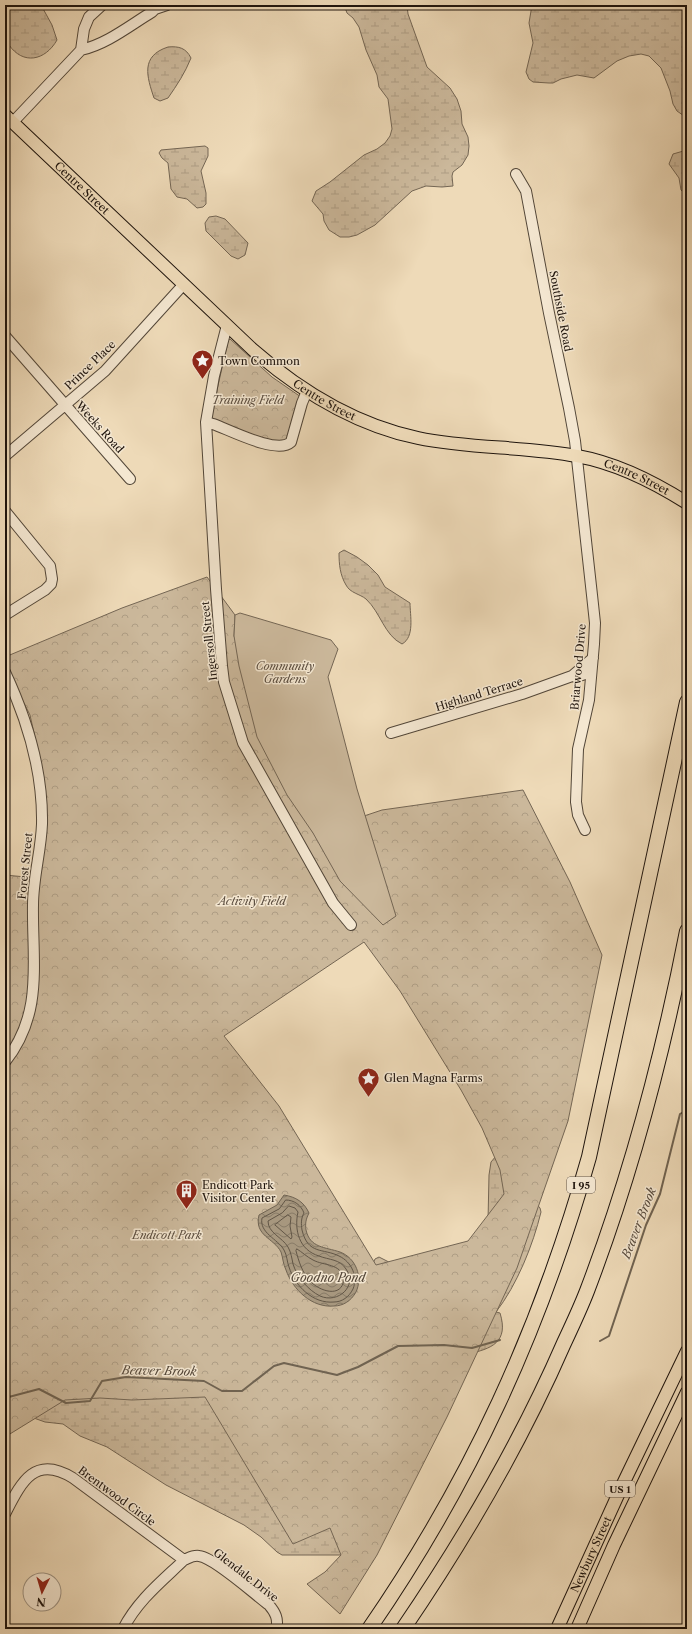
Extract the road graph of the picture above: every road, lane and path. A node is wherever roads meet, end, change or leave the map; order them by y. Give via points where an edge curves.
1 (102, 5) edge
2 (167, 5) edge
3 (154, 7) edge
4 (81, 50) junction
5 (9, 119) edge
6 (516, 174) dead end
7 (184, 284) junction
8 (227, 325) junction
9 (5, 336) edge
10 (307, 391) junction
11 (65, 405) junction
12 (206, 422) junction
13 (5, 456) edge
14 (577, 456) junction
15 (130, 479) dead end
16 (687, 503) edge
17 (5, 511) edge
18 (5, 615) edge
19 (593, 658) junction
20 (5, 672) edge
21 (591, 672) junction
22 (572, 676) junction
23 (687, 702) edge
24 (391, 733) dead end
25 (585, 830) dead end
26 (351, 924) dead end
27 (687, 931) edge
28 (687, 974) edge
29 (663, 1041) junction
30 (5, 1062) edge
31 (687, 1351) edge
32 (687, 1392) edge
33 (5, 1514) edge
34 (184, 1560) junction
35 (123, 1629) edge
36 (276, 1629) edge
37 (369, 1629) edge
38 (403, 1629) edge
39 (557, 1629) edge
40 (577, 1629) edge

1 - 4 street via 89,17 84,29
2 - 3 street
3 - 4 street via 105,42
4 - 5 street
5 - 7 main road, Centre Street
6 - 14 street, Southside Road via 526,191
7 - 8 main road, Centre Street
7 - 11 street, Prince Place via 117,359
8 - 10 main road, Centre Street via 268,364
8 - 12 street, Ingersoll Street
9 - 11 street, Weeks Road
10 - 12 street via 291,442 287,446 266,445
10 - 14 main road, Centre Street via 354,416 398,433 446,443
11 - 13 street, Prince Place
11 - 15 street, Weeks Road
12 - 26 street, Ingersoll Street via 220,651 228,694 243,743 333,903
14 - 16 main road, Centre Street via 643,478
14 - 19 street, Briarwood Drive via 595,623
17 - 18 street via 50,566 52,579 46,590
19 - 21 street, Briarwood Drive
19 - 22 street, Highland Terrace
20 - 30 street, Forest Street via 26,724 37,773 42,823 34,879 34,978 31,1007 23,1035
21 - 22 street, Highland Terrace
21 - 25 street, Briarwood Drive via 589,700 578,749 576,802 578,815
22 - 24 street, Highland Terrace via 522,694
23 - 37 highway, I 95 via 589,1157 545,1296 506,1389 467,1468 405,1576
27 - 29 highway
28 - 29 highway
29 - 38 highway via 645,1117 622,1192 586,1292 550,1376 482,1507
31 - 39 main road, Newbury Street / US 1
32 - 40 main road, Newbury Street / US 1
33 - 34 street, Brentwood Circle via 19,1487 31,1473 38,1470 54,1470 73,1478
34 - 35 street via 138,1604
34 - 36 street, Glendale Drive via 198,1556 213,1562 269,1605 277,1618

